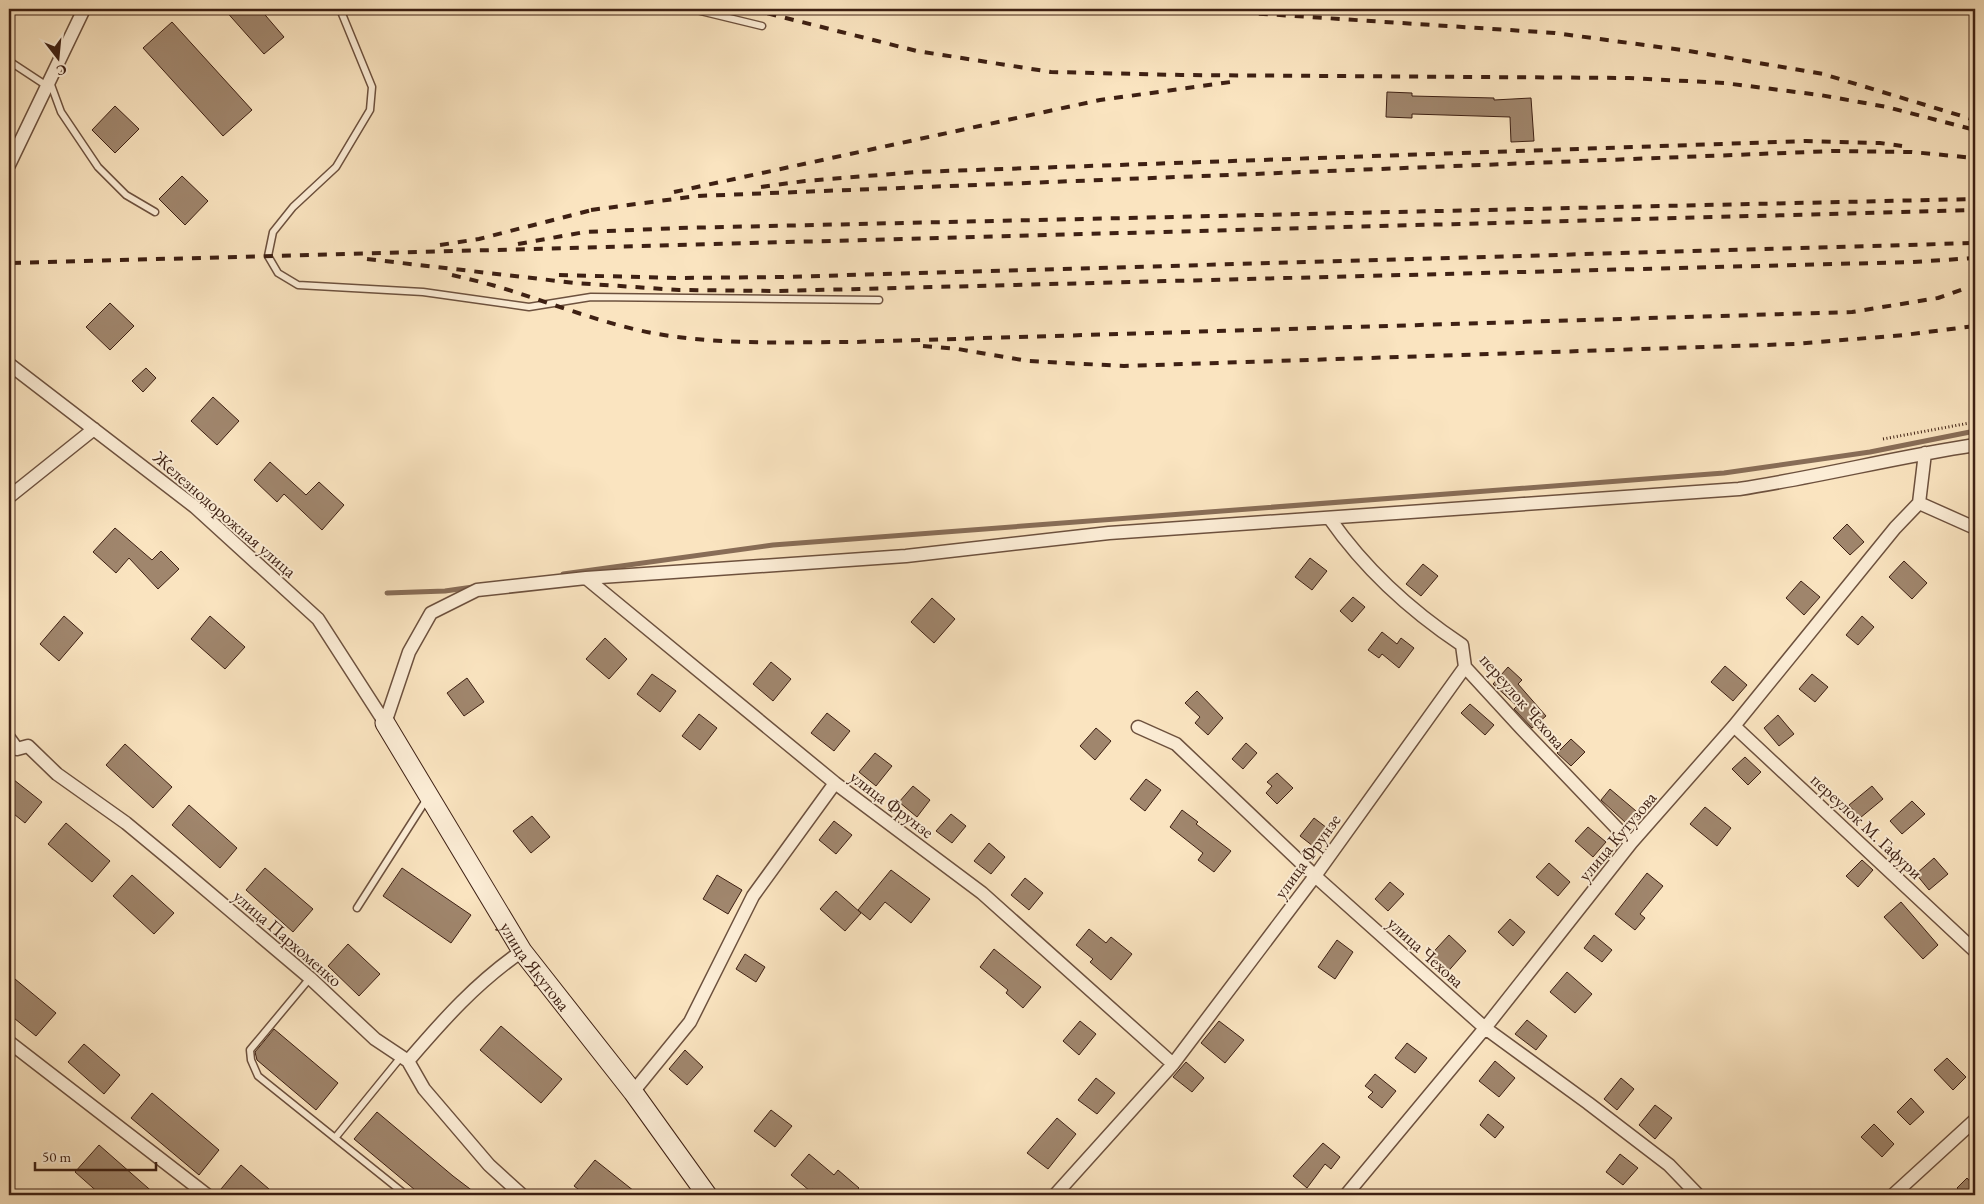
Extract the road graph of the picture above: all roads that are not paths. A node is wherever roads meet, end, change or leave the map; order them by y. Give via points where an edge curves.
1 (84, 9) edge
2 (340, 9) edge
3 (692, 9) edge
4 (762, 26) dead end
5 (9, 60) edge
6 (48, 84) junction
7 (9, 165) edge
8 (155, 212) dead end
9 (879, 300) dead end
10 (9, 364) edge
11 (94, 429) junction
12 (1975, 445) edge
13 (1925, 453) junction
14 (9, 497) edge
15 (1919, 503) junction
16 (1330, 519) junction
17 (1975, 528) edge
18 (586, 578) junction
19 (1465, 667) junction
20 (385, 723) junction
21 (1734, 726) junction
22 (1138, 727) dead end
23 (9, 738) edge
24 (835, 783) junction
25 (428, 796) junction
26 (1631, 843) junction
27 (1315, 876) junction
28 (357, 908) dead end
29 (522, 951) junction
30 (1975, 951) edge
31 (310, 978) junction
32 (1485, 1028) junction
33 (9, 1042) edge
34 (404, 1059) junction
35 (1173, 1064) junction
36 (633, 1092) junction
37 (1975, 1120) edge
38 (335, 1138) junction
39 (207, 1195) edge
40 (406, 1195) edge
41 (522, 1195) edge
42 (707, 1195) edge
43 (1055, 1195) edge
44 (1346, 1195) edge
45 (1698, 1195) edge
46 (1893, 1195) edge

1 - 6 street
2 - 9 lane via 372,87 370,110 336,167 293,207 274,232 268,256 278,272 298,285 423,292 529,307 591,297
3 - 4 lane
5 - 6 lane
6 - 7 street
6 - 8 lane via 60,112 98,167 126,195
10 - 11 street, Железнодорожная улица
11 - 14 street
11 - 20 street, Железнодорожная улица via 195,507 318,619
12 - 13 street
13 - 15 street
13 - 16 street via 1805,479 1739,489
15 - 17 street
15 - 21 street, улица Кутузова via 1895,528
16 - 18 street via 1109,533 906,556
16 - 19 street, переулок Чехова via 1365,565 1428,622 1462,645
18 - 20 street via 478,590 431,614 409,652
18 - 24 street, улица Фрунзе
19 - 26 street, переулок Чехова
19 - 27 street, улица Фрунзе
20 - 25 street, улица Якутова
21 - 26 street, улица Кутузова
21 - 30 street, переулок М. Гафури
22 - 27 street, улица Чехова via 1176,744
23 - 31 street, улица Пархоменко via 17,749 28,746 57,774 126,823
24 - 35 street, улица Фрунзе via 982,893
24 - 36 street via 753,896 690,1022
25 - 28 lane
25 - 29 street, улица Якутова
26 - 32 street, улица Кутузова
27 - 32 street, улица Чехова
27 - 35 street, улица Фрунзе
29 - 34 street via 497,968 457,1004
29 - 36 street, улица Якутова
31 - 34 street, улица Пархоменко via 375,1038
31 - 38 lane via 250,1050 250,1060 258,1076
32 - 44 street, улица Кутузова
32 - 45 street, улица Чехова via 1669,1165
33 - 39 street
34 - 38 lane
34 - 41 street, улица Пархоменко via 424,1089 483,1158
35 - 43 street, улица Фрунзе
36 - 42 street, улица Якутова
37 - 46 street
38 - 40 lane

